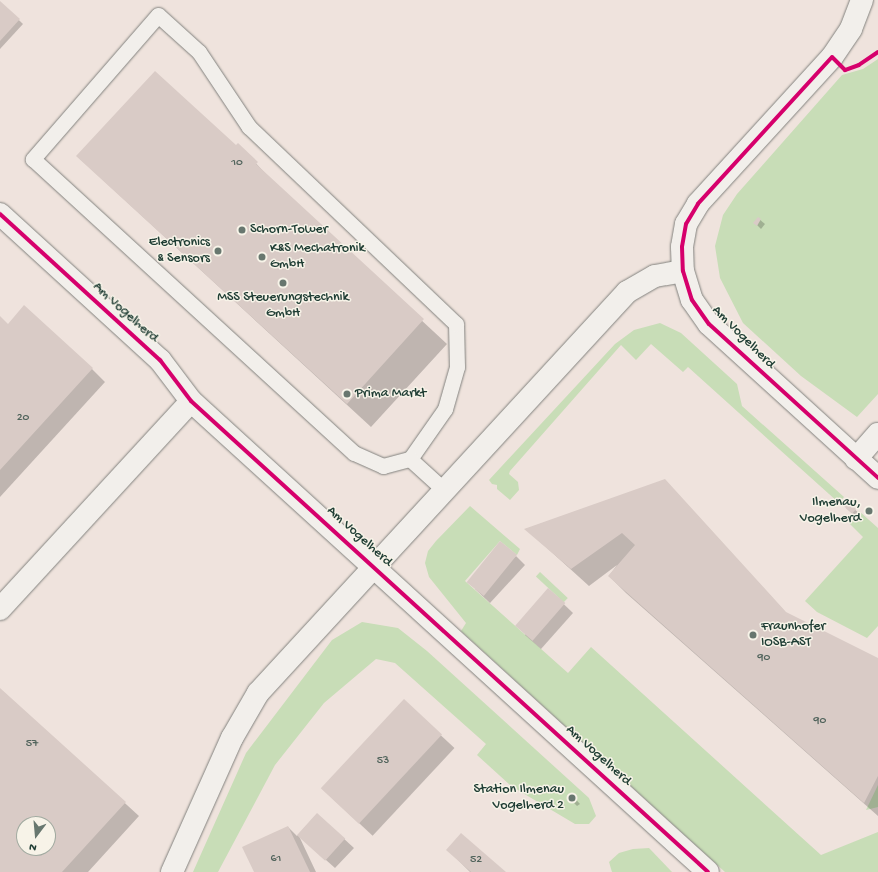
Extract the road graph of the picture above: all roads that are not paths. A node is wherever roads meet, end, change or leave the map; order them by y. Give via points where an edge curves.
1 (862, 0) edge
2 (0, 214) edge
3 (683, 271) junction
4 (191, 401) junction
5 (878, 434) edge
6 (410, 459) junction
7 (856, 459) junction
8 (878, 478) edge
9 (443, 489) junction
10 (374, 566) junction
11 (0, 609) edge
12 (172, 872) edge
13 (708, 872) edge

1 - 3 street, Am Vogelherd via 851,29 822,68 698,204 686,224 682,247
2 - 4 street, Am Vogelherd via 160,360
3 - 7 street, Am Vogelherd via 692,300 709,324
3 - 9 street, Am Vogelherd via 655,276 627,292
4 - 10 street, Am Vogelherd
4 - 11 street
5 - 7 street
6 - 6 lane via 383,466 354,453 33,159 158,15 199,52 249,127 456,324 457,367 445,409
6 - 9 lane
7 - 8 street, Am Vogelherd
9 - 10 street, Am Vogelherd
10 - 12 street, Am Vogelherd via 258,693 232,738
10 - 13 street, Am Vogelherd

